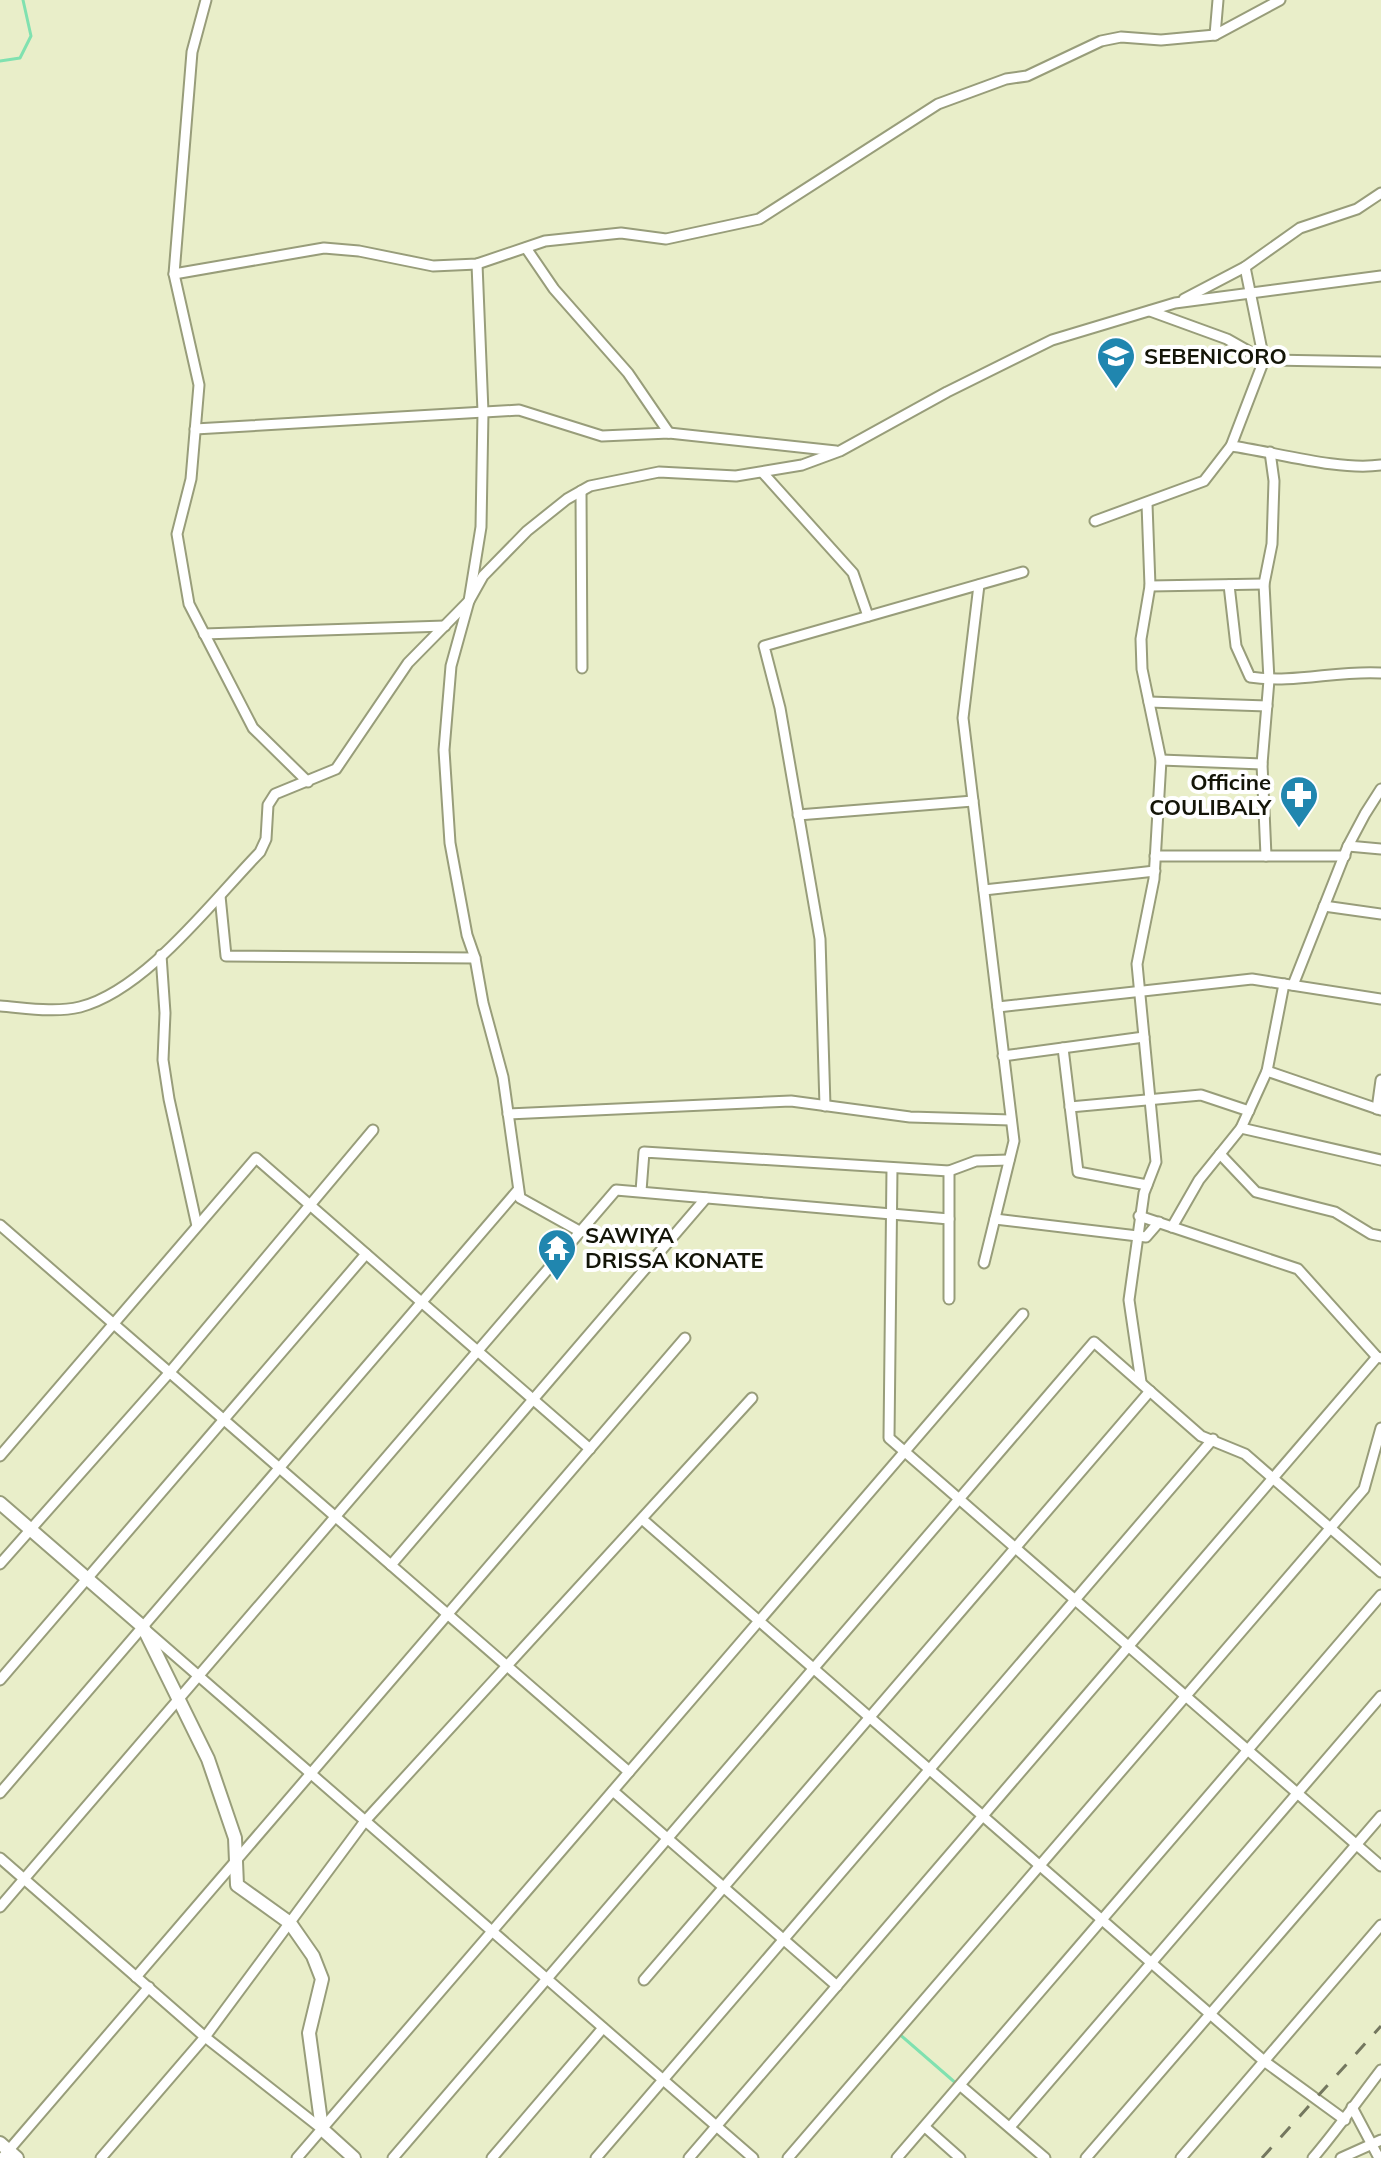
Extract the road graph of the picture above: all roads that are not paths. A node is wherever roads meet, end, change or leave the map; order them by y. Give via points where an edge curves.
1 (206, 0) edge
2 (1218, 0) edge
3 (1280, 0) edge
4 (1215, 35) junction
5 (1381, 193) edge
6 (526, 248) junction
7 (477, 264) junction
8 (1245, 267) junction
9 (174, 274) junction
10 (1381, 276) edge
11 (1250, 292) junction
12 (1175, 303) junction
13 (1150, 311) junction
14 (1264, 360) junction
15 (1381, 362) edge
16 (483, 412) junction
17 (195, 429) junction
18 (669, 433) junction
19 (1231, 446) junction
20 (840, 451) junction
21 (1270, 452) junction
22 (1381, 465) edge
23 (763, 473) junction
24 (581, 491) junction
25 (1147, 504) junction
26 (1095, 521) dead end
27 (1023, 572) dead end
28 (1264, 584) junction
29 (979, 585) junction
30 (1229, 585) junction
31 (1150, 586) junction
32 (469, 601) junction
33 (868, 616) junction
34 (445, 626) junction
35 (204, 634) junction
36 (582, 668) dead end
37 (1381, 673) edge
38 (1269, 680) junction
39 (1149, 702) junction
40 (1267, 706) junction
41 (1161, 760) junction
42 (1262, 764) junction
43 (308, 782) junction
44 (1381, 789) edge
45 (973, 801) junction
46 (798, 815) junction
47 (1381, 849) edge
48 (1346, 851) junction
49 (1155, 856) junction
50 (1266, 856) junction
51 (1155, 871) junction
52 (984, 890) junction
53 (220, 896) junction
54 (1324, 906) junction
55 (1381, 914) edge
56 (161, 955) junction
57 (475, 958) junction
58 (1289, 985) junction
59 (1140, 991) junction
60 (1381, 999) edge
61 (0, 1006) edge
62 (998, 1007) junction
63 (1144, 1037) junction
64 (1063, 1048) junction
65 (1003, 1056) junction
66 (1267, 1071) junction
67 (1381, 1080) edge
68 (1150, 1100) junction
69 (825, 1106) junction
70 (1070, 1107) junction
71 (1379, 1110) edge
72 (1249, 1111) junction
73 (508, 1114) junction
74 (1011, 1120) junction
75 (1241, 1128) junction
76 (373, 1130) dead end
77 (1220, 1154) junction
78 (1009, 1160) junction
79 (1381, 1160) edge
80 (892, 1168) junction
81 (949, 1171) junction
82 (1147, 1185) junction
83 (518, 1190) junction
84 (641, 1191) junction
85 (706, 1198) junction
86 (309, 1204) junction
87 (892, 1214) junction
88 (1139, 1216) junction
89 (949, 1219) junction
90 (995, 1219) junction
91 (1159, 1222) junction
92 (0, 1225) edge
93 (197, 1226) junction
94 (1172, 1227) junction
95 (581, 1232) junction
96 (1136, 1236) junction
97 (1381, 1236) edge
98 (366, 1254) junction
99 (984, 1263) dead end
100 (949, 1299) dead end
101 (422, 1303) junction
102 (1023, 1314) dead end
103 (114, 1323) junction
104 (685, 1338) dead end
105 (478, 1351) junction
106 (1379, 1358) edge
107 (170, 1372) junction
108 (1141, 1383) junction
109 (1150, 1391) junction
110 (752, 1398) dead end
111 (533, 1400) junction
112 (224, 1419) junction
113 (1381, 1428) edge
114 (1213, 1439) junction
115 (590, 1449) junction
116 (905, 1452) junction
117 (0, 1456) edge
118 (280, 1468) junction
119 (1273, 1478) junction
120 (959, 1499) junction
121 (0, 1503) edge
122 (336, 1517) junction
123 (642, 1519) junction
124 (1330, 1527) junction
125 (30, 1529) junction
126 (1015, 1548) junction
127 (0, 1564) edge
128 (391, 1565) junction
129 (1381, 1572) edge
130 (87, 1579) junction
131 (1381, 1595) edge
132 (1075, 1600) junction
133 (448, 1614) junction
134 (759, 1621) junction
135 (143, 1627) junction
136 (1129, 1646) junction
137 (507, 1666) junction
138 (813, 1669) junction
139 (199, 1676) junction
140 (0, 1680) edge
141 (1186, 1696) junction
142 (1381, 1696) edge
143 (179, 1699) junction
144 (870, 1718) junction
145 (1247, 1750) junction
146 (929, 1769) junction
147 (629, 1772) junction
148 (311, 1773) junction
149 (613, 1791) junction
150 (0, 1793) edge
151 (1297, 1793) junction
152 (983, 1816) junction
153 (1381, 1816) edge
154 (365, 1821) junction
155 (667, 1839) junction
156 (1356, 1845) junction
157 (0, 1858) edge
158 (238, 1858) junction
159 (1040, 1866) junction
160 (1381, 1866) edge
161 (24, 1879) junction
162 (724, 1888) junction
163 (0, 1907) edge
164 (1102, 1920) junction
165 (290, 1923) junction
166 (1381, 1925) edge
167 (492, 1931) junction
168 (783, 1939) junction
169 (1152, 1963) junction
170 (136, 1977) junction
171 (547, 1979) junction
172 (644, 1980) dead end
173 (837, 1986) junction
174 (149, 1987) junction
175 (1210, 2014) junction
176 (603, 2028) junction
177 (205, 2037) junction
178 (1264, 2061) junction
179 (1381, 2070) edge
180 (662, 2080) junction
181 (961, 2086) junction
182 (1352, 2107) junction
183 (1345, 2120) junction
184 (716, 2126) junction
185 (925, 2127) junction
186 (1010, 2127) junction
187 (322, 2129) junction
188 (1377, 2142) edge
189 (7, 2152) edge
190 (101, 2158) edge
191 (297, 2158) edge
192 (354, 2158) edge
193 (393, 2158) edge
194 (492, 2158) edge
195 (596, 2158) edge
196 (689, 2158) edge
197 (753, 2158) edge
198 (788, 2158) edge
199 (897, 2158) edge
200 (960, 2158) edge
201 (1045, 2158) edge
202 (1086, 2158) edge
203 (1181, 2158) edge
204 (1313, 2158) edge
205 (1341, 2158) edge
206 (1379, 2158) edge

1 - 9 street via 192,52
2 - 4 street
3 - 4 street
4 - 6 street via 1101,41 1027,76 938,104 759,219 666,239 621,233
5 - 8 street via 1357,209 1300,228
6 - 7 street
6 - 18 street via 554,289 628,373
7 - 9 street via 433,266 324,248
7 - 16 street
8 - 11 street
8 - 12 street
9 - 17 street via 199,385
10 - 11 street
11 - 12 street
11 - 14 street
12 - 13 street
13 - 14 street via 1227,339
13 - 20 street via 1052,340
14 - 15 street
14 - 19 street
16 - 17 street
16 - 18 street via 519,410 602,436
16 - 32 street via 481,527
17 - 35 street via 191,479 177,534 189,604
18 - 20 street
19 - 21 street
19 - 25 street via 1204,481
20 - 23 street
21 - 22 street
21 - 28 street via 1272,544
23 - 24 street via 659,472
23 - 33 street via 853,573
24 - 32 street via 527,531 483,576
24 - 36 street
25 - 26 street
25 - 31 street
27 - 29 street
28 - 30 street
28 - 38 street
29 - 33 street
29 - 45 street via 963,718
30 - 31 street
30 - 38 street via 1236,646 1250,677
31 - 39 street via 1141,639
32 - 34 street
32 - 57 street via 451,666 444,750 450,843
33 - 46 street via 764,646
34 - 35 street
34 - 43 street via 408,663 336,769
35 - 43 street via 253,728
37 - 38 street
38 - 40 street
39 - 40 street
39 - 41 street
40 - 42 street
41 - 42 street
41 - 49 street
42 - 50 street
43 - 53 street via 275,794 268,805 260,852
44 - 48 street
45 - 46 street
45 - 52 street
46 - 69 street via 820,939
47 - 48 street
48 - 50 street
48 - 54 street
49 - 50 street
49 - 51 street
51 - 52 street
51 - 59 street via 1137,964
52 - 62 street
53 - 56 street
53 - 57 street via 226,956
54 - 55 street
54 - 58 street
56 - 61 street via 90,1004 62,1010
56 - 93 street via 163,1060
57 - 73 street
58 - 59 street via 1252,979
58 - 60 street
58 - 66 street
59 - 62 street
59 - 63 street
62 - 65 street
63 - 64 street
63 - 68 street
64 - 65 street
64 - 70 street
65 - 74 street
66 - 71 street
66 - 72 street
67 - 71 street
68 - 70 street
68 - 72 street via 1201,1095
68 - 82 street via 1156,1162
69 - 73 street via 791,1101
69 - 74 street via 910,1117
70 - 82 street via 1078,1172
72 - 75 street
73 - 83 street
74 - 78 street via 1014,1141
75 - 77 street
75 - 79 street
76 - 86 street
77 - 94 street
77 - 97 street via 1256,1192 1335,1212
78 - 81 street via 976,1161
78 - 90 street
80 - 81 street
80 - 84 street via 644,1152
80 - 87 street
81 - 89 street
82 - 88 street
83 - 95 street via 520,1198
83 - 101 street
84 - 85 street
84 - 95 street via 616,1190
85 - 87 street
85 - 111 street
86 - 93 street via 256,1158
86 - 98 street
86 - 107 street
87 - 89 street
87 - 116 street via 889,1438
88 - 91 street
88 - 96 street
89 - 100 street
90 - 96 street
90 - 99 street
91 - 94 street
91 - 96 street via 1146,1237
92 - 103 street
93 - 103 street
94 - 106 street via 1298,1269
95 - 105 street
96 - 108 street via 1129,1300
98 - 101 street
98 - 112 street
101 - 105 street
101 - 118 street
102 - 116 street
103 - 107 street
103 - 117 street
104 - 115 street
105 - 111 street
105 - 122 street
106 - 119 street
107 - 112 street
107 - 125 street
108 - 109 street
108 - 120 street via 1094,1342
109 - 114 street via 1201,1436
109 - 126 street
110 - 123 street
111 - 115 street
111 - 128 street
112 - 118 street
112 - 130 street
113 - 124 street via 1364,1489
114 - 119 street via 1245,1454
114 - 132 street
115 - 133 street
116 - 120 street
116 - 134 street
118 - 122 street
118 - 135 street
119 - 124 street
119 - 136 street
120 - 126 street
120 - 138 street
121 - 125 street
122 - 128 street
122 - 139 street
123 - 134 street
123 - 137 street
124 - 129 street
124 - 141 street
125 - 127 street
125 - 130 street
126 - 132 street
126 - 144 street
128 - 133 street
130 - 135 street
130 - 140 street
131 - 145 street
132 - 136 street
132 - 146 street
133 - 137 street
133 - 148 street
134 - 138 street
134 - 147 street
135 - 139 street
135 - 143 street
135 - 150 street
136 - 141 street
136 - 152 street
137 - 147 street
137 - 154 street
138 - 144 street
138 - 155 street
139 - 143 street
139 - 148 street
141 - 145 street
141 - 159 street
142 - 151 street
143 - 158 street via 208,1759
143 - 161 street
144 - 146 street
144 - 162 street
145 - 151 street
145 - 164 street
146 - 152 street
146 - 168 street
147 - 149 street
148 - 154 street
148 - 158 street
149 - 155 street
149 - 167 street
151 - 156 street
151 - 169 street
152 - 159 street
152 - 173 street
153 - 156 street
154 - 165 street
154 - 167 street
155 - 162 street
155 - 171 street
156 - 160 street
156 - 175 street
157 - 161 street
158 - 165 street via 237,1885
158 - 170 street
159 - 164 street
159 - 198 street
161 - 163 street
161 - 170 street
162 - 168 street
162 - 172 street
164 - 169 street
164 - 181 street
165 - 177 street
165 - 187 street via 322,1979 309,2033
166 - 178 street
167 - 171 street
167 - 187 street
168 - 173 street
168 - 180 street
169 - 175 street
169 - 186 street
170 - 174 street
171 - 176 street
171 - 193 street
173 - 184 street
174 - 177 street
174 - 189 street
175 - 178 street
175 - 202 street
176 - 180 street
176 - 194 street
177 - 187 street
177 - 190 street
178 - 183 street
178 - 203 street
179 - 182 street
180 - 184 street
180 - 195 street
181 - 185 street
181 - 186 street
182 - 183 street
182 - 188 street
183 - 204 street
184 - 196 street
184 - 197 street
185 - 199 street
185 - 200 street
186 - 201 street
187 - 191 street
187 - 192 street
188 - 205 street
188 - 206 street

